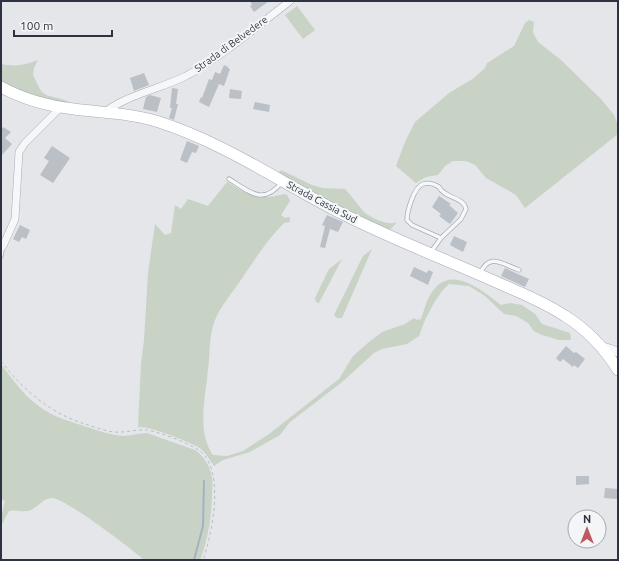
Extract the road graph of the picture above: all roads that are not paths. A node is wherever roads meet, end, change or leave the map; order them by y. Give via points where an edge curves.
1 (290, 1) edge
2 (1, 87) edge
3 (61, 107) junction
4 (105, 112) junction
5 (229, 180) dead end
6 (283, 182) junction
7 (441, 238) junction
8 (3, 246) joint
9 (430, 253) junction
10 (1, 256) edge
11 (519, 270) dead end
12 (479, 275) junction
13 (599, 346) junction
14 (618, 352) edge
15 (617, 366) edge

1 - 4 street, Strada di Belvedere via 197,70
2 - 3 main road, Strada Cassia Sud
3 - 4 main road, Strada Cassia Sud
3 - 8 street via 19,152 15,219
4 - 6 main road, Strada Cassia Sud via 143,117 175,128 217,145
5 - 6 lane via 262,196 269,195
6 - 9 main road, Strada Cassia Sud via 352,219
7 - 7 lane via 412,225 407,220 413,196 421,185 426,183 439,187 441,192 466,206 466,213 462,219
7 - 9 lane
8 - 10 lane
9 - 12 main road, Strada Cassia Sud
11 - 12 lane via 492,261 484,265
12 - 13 main road, Strada Cassia Sud via 556,310 579,326
13 - 14 street
13 - 15 main road, Strada Cassia Sud

